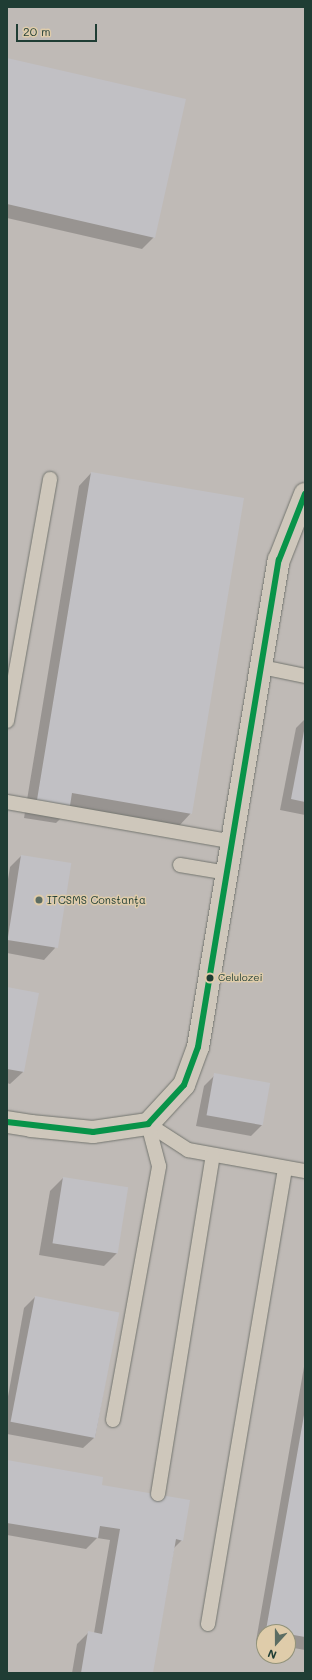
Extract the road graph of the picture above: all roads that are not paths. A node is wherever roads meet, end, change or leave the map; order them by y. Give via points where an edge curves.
1 (50, 479) dead end
2 (305, 494) edge
3 (262, 667) junction
4 (305, 676) edge
5 (7, 721) edge
6 (7, 802) edge
7 (233, 842) junction
8 (180, 865) dead end
9 (228, 873) junction
10 (7, 1122) edge
11 (148, 1124) junction
12 (214, 1155) junction
13 (285, 1168) junction
14 (305, 1171) edge
15 (113, 1420) dead end
16 (158, 1494) dead end
17 (208, 1624) dead end

1 - 5 lane
2 - 3 street via 279,560
3 - 4 lane
3 - 7 street
6 - 7 lane
7 - 9 street
8 - 9 lane
9 - 11 street via 198,1047 184,1085
10 - 11 street via 93,1132
11 - 12 lane via 188,1150
11 - 15 lane via 159,1166
12 - 13 lane
12 - 16 lane
13 - 14 lane
13 - 17 lane

